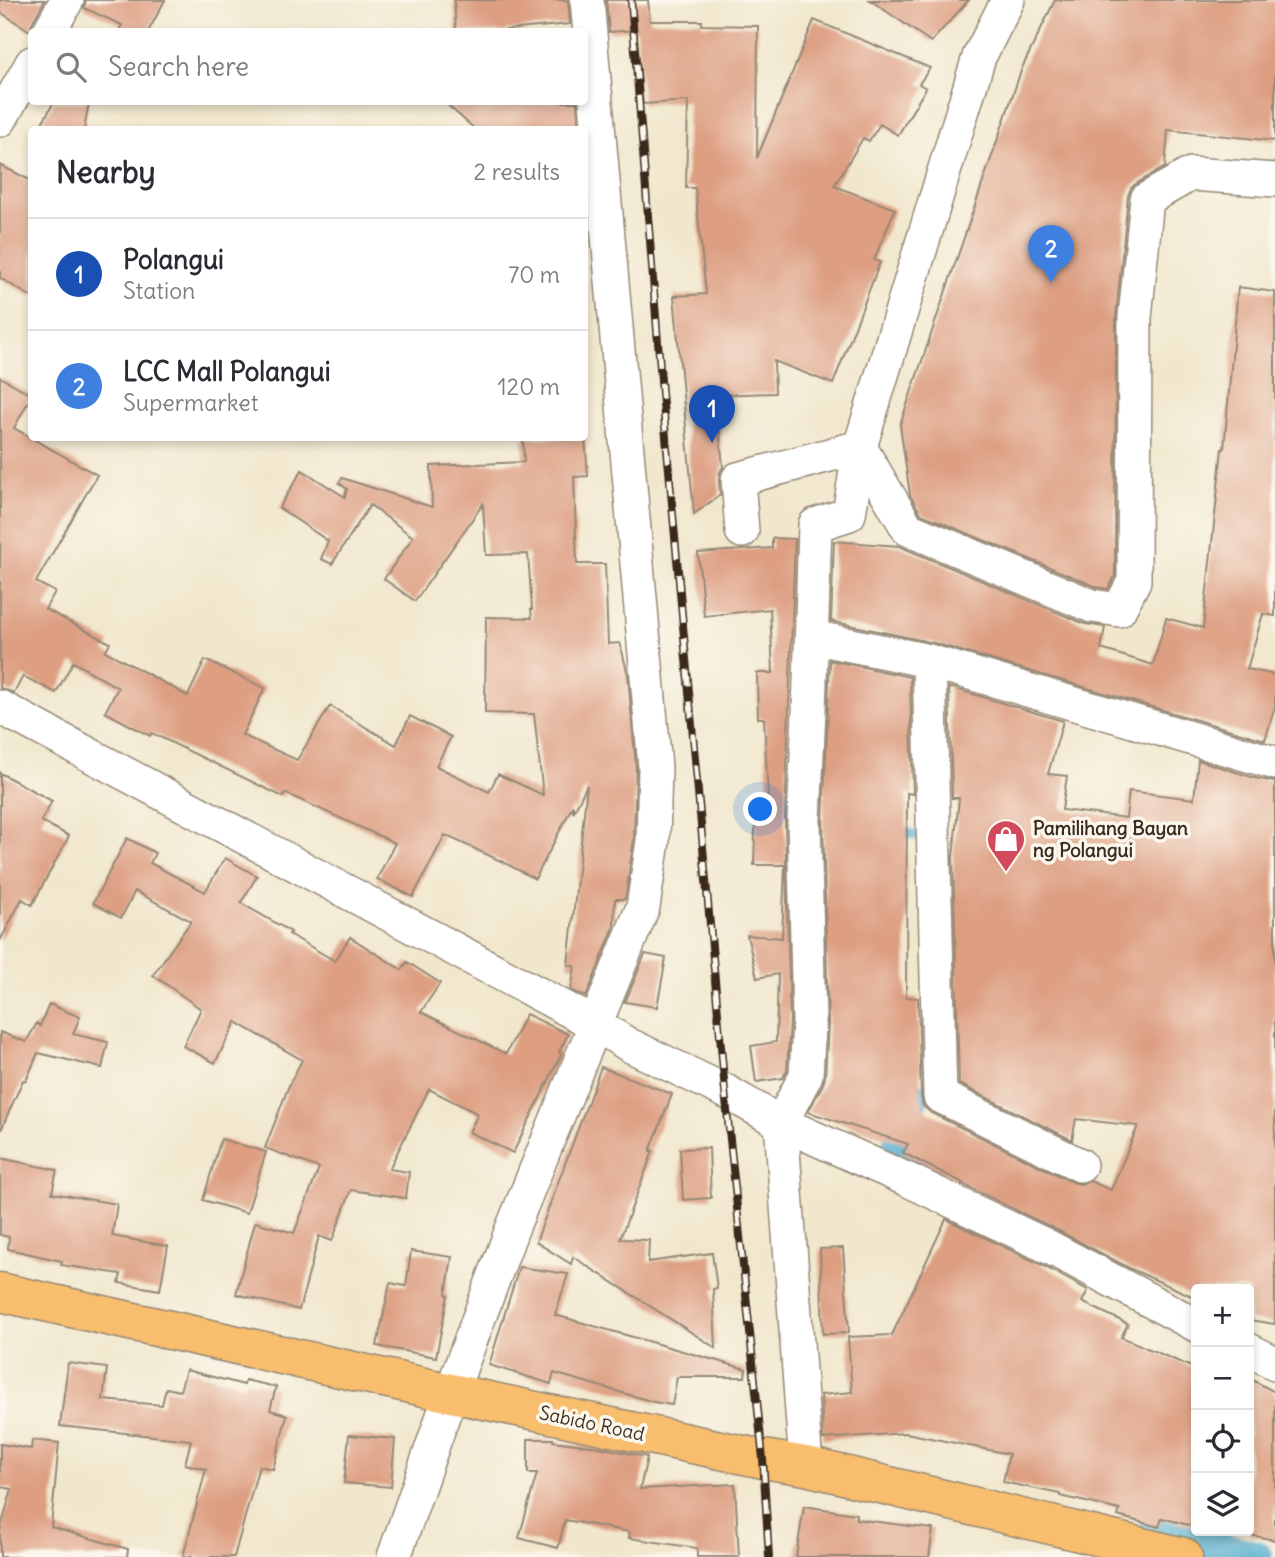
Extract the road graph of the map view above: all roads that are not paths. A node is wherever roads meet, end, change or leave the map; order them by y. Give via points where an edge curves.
1 (67, 0) edge
2 (587, 0) edge
3 (1009, 0) edge
4 (51, 28) edge
5 (28, 70) edge
6 (0, 120) edge
7 (1275, 180) edge
8 (860, 447) junction
9 (742, 531) dead end
10 (812, 637) junction
11 (929, 661) junction
12 (0, 707) edge
13 (1275, 763) edge
14 (595, 1024) junction
15 (781, 1123) junction
16 (1080, 1166) dead end
17 (0, 1292) edge
18 (1191, 1322) edge
19 (1254, 1352) edge
20 (1275, 1363) edge
21 (451, 1392) junction
22 (806, 1466) junction
23 (394, 1557) edge
24 (1183, 1557) edge

1 - 4 street
2 - 14 street via 655,766 653,841 643,907
3 - 8 street via 979,57
5 - 6 street
7 - 8 street via 1191,174 1147,199 1135,317 1134,581 1119,610 1092,606 908,529
8 - 9 street via 738,479
8 - 10 street via 849,514 815,525
10 - 11 street
10 - 15 street via 804,821 807,1062 806,1075
11 - 13 street
11 - 16 street via 940,1096
12 - 14 street
14 - 15 street
14 - 21 street
15 - 18 street via 1049,1247
15 - 22 street
17 - 21 main road, Sabido Road
19 - 20 street
21 - 22 main road, Sabido Road
21 - 23 street
22 - 24 main road, Sabido Road

